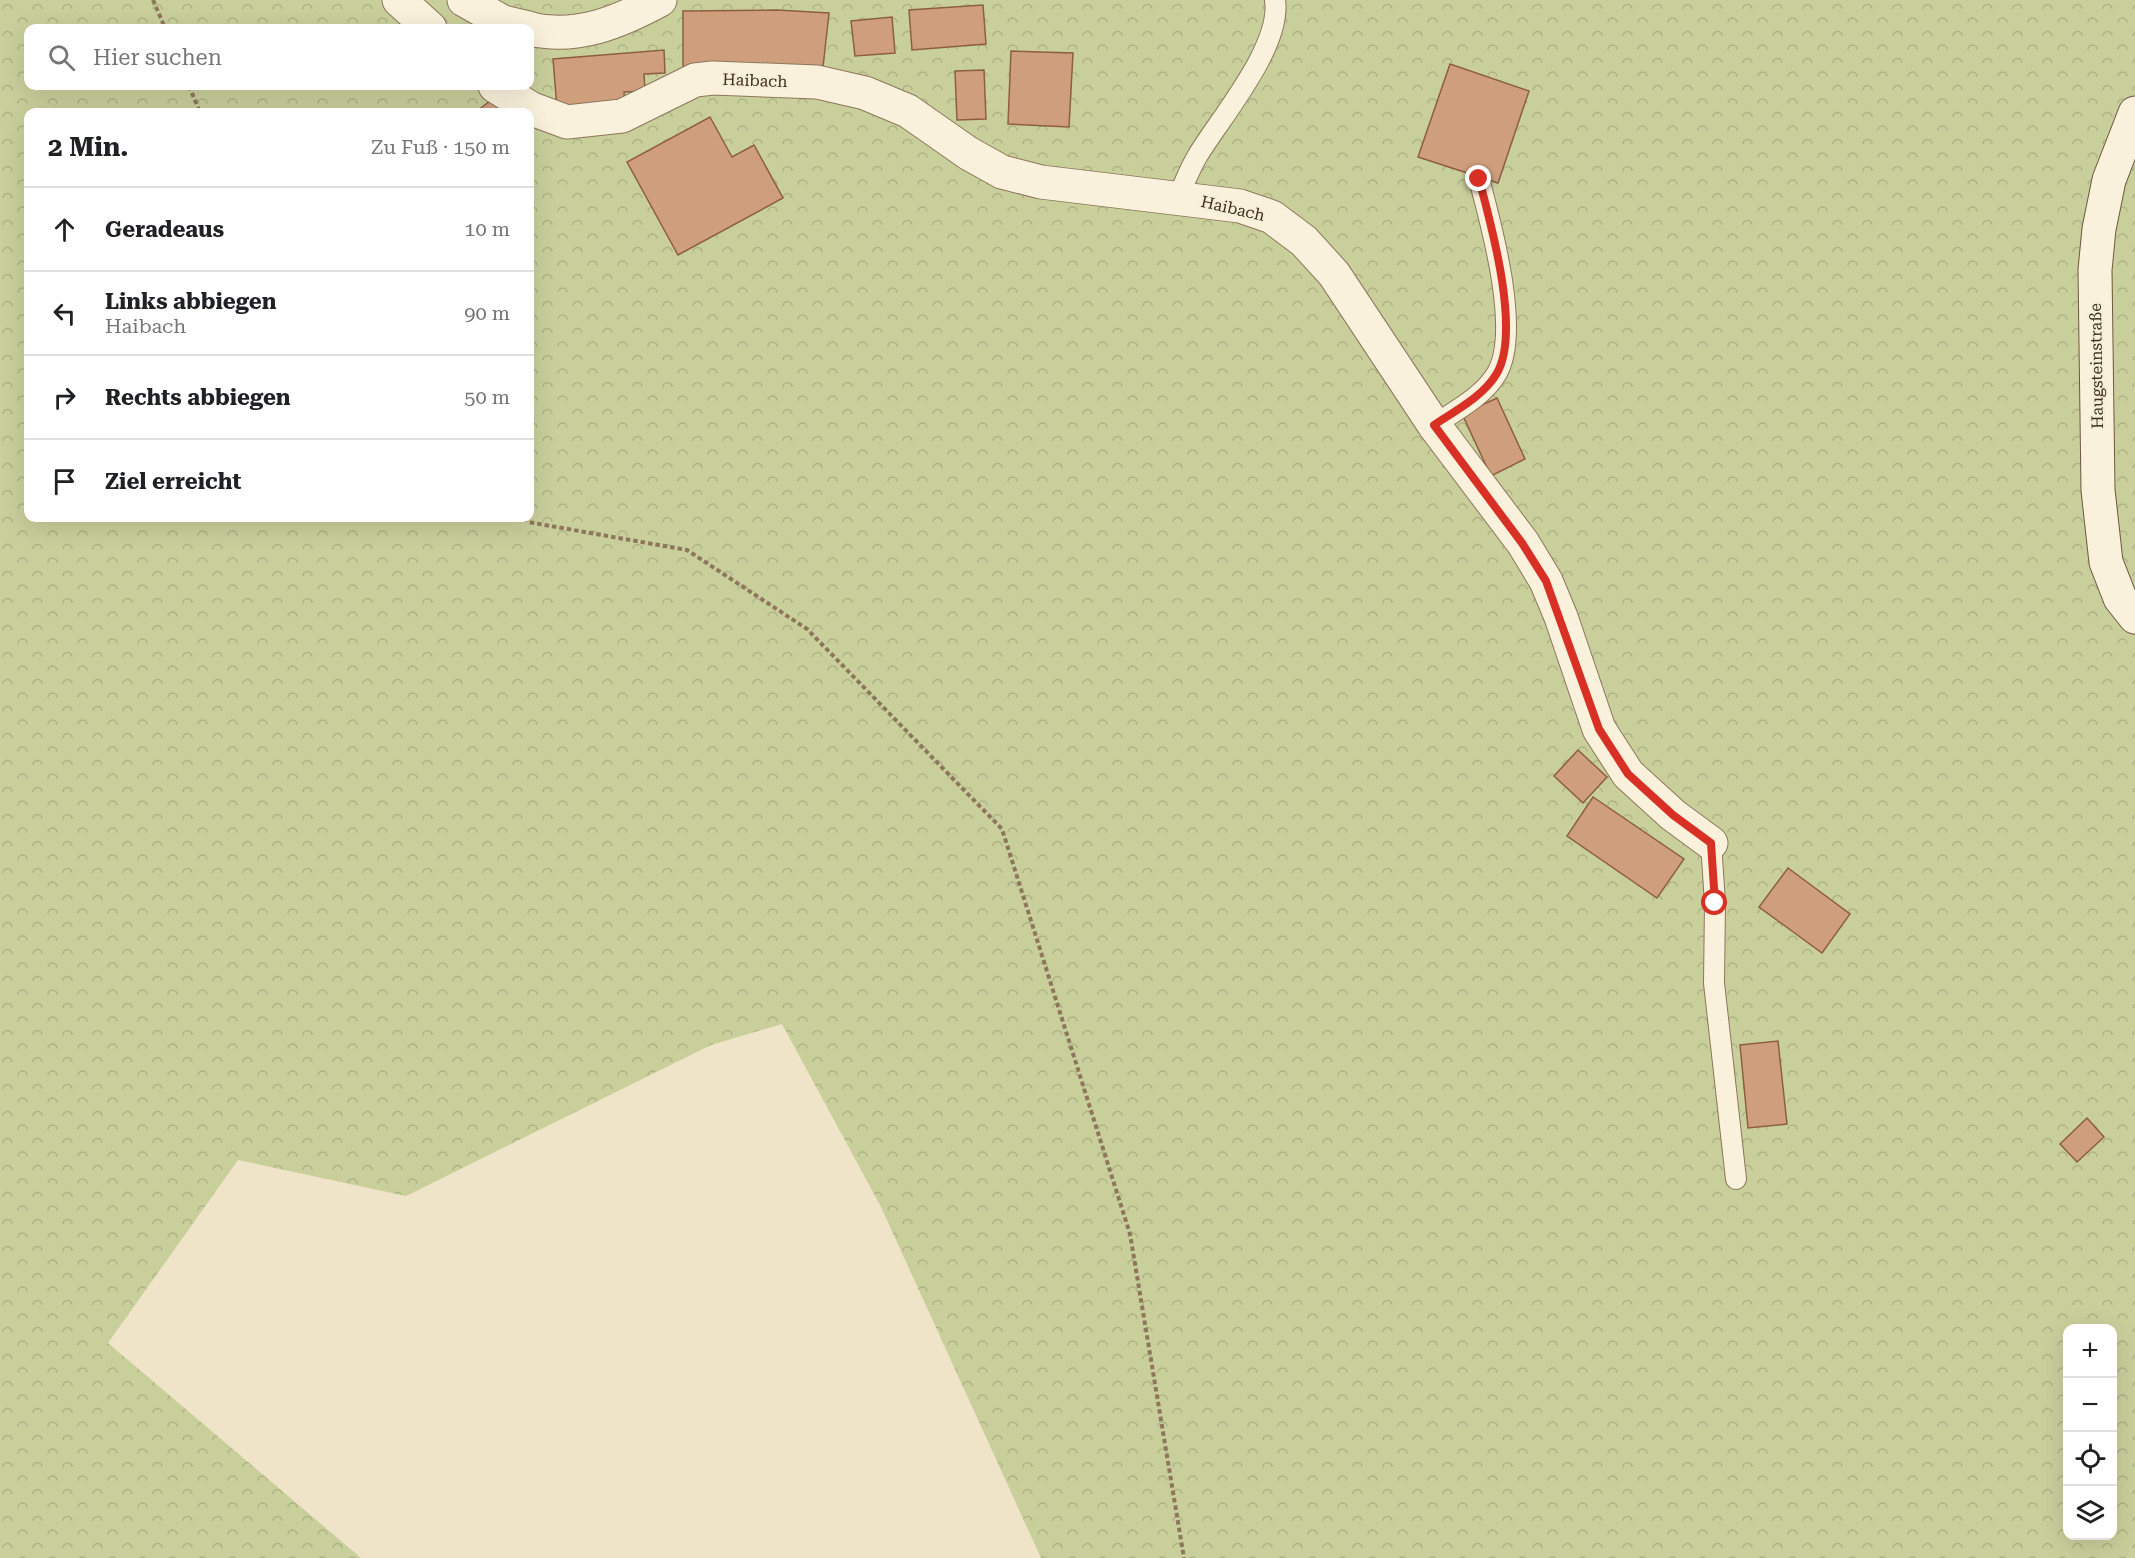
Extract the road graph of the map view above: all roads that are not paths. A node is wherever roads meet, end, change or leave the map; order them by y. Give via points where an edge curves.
1 (399, 0) edge
2 (464, 0) edge
3 (660, 0) edge
4 (1275, 0) edge
5 (426, 24) edge
6 (510, 24) edge
7 (534, 30) edge
8 (501, 90) edge
9 (530, 108) edge
10 (534, 110) edge
11 (2135, 113) edge
12 (1479, 179) dead end
13 (1178, 197) junction
14 (1434, 425) junction
15 (2135, 617) edge
16 (1711, 843) joint
17 (1736, 1179) dead end

1 - 5 street
2 - 6 street
3 - 7 street via 599,28 564,33
4 - 13 lane via 1276,10 1261,58 1196,158
8 - 9 street, Haibach
10 - 13 street, Haibach via 567,122 622,116 695,80 818,82 865,93 908,111 1002,172 1041,182
11 - 15 street, Haugsteinstraße via 2109,180 2095,270 2098,490 2106,562 2120,598
12 - 14 lane via 1495,240 1505,347 1498,373 1478,394
13 - 14 street, Haibach via 1240,206 1272,217 1304,241 1334,274
14 - 16 street, Haibach via 1546,581 1599,729 1628,774
16 - 17 lane via 1714,983

